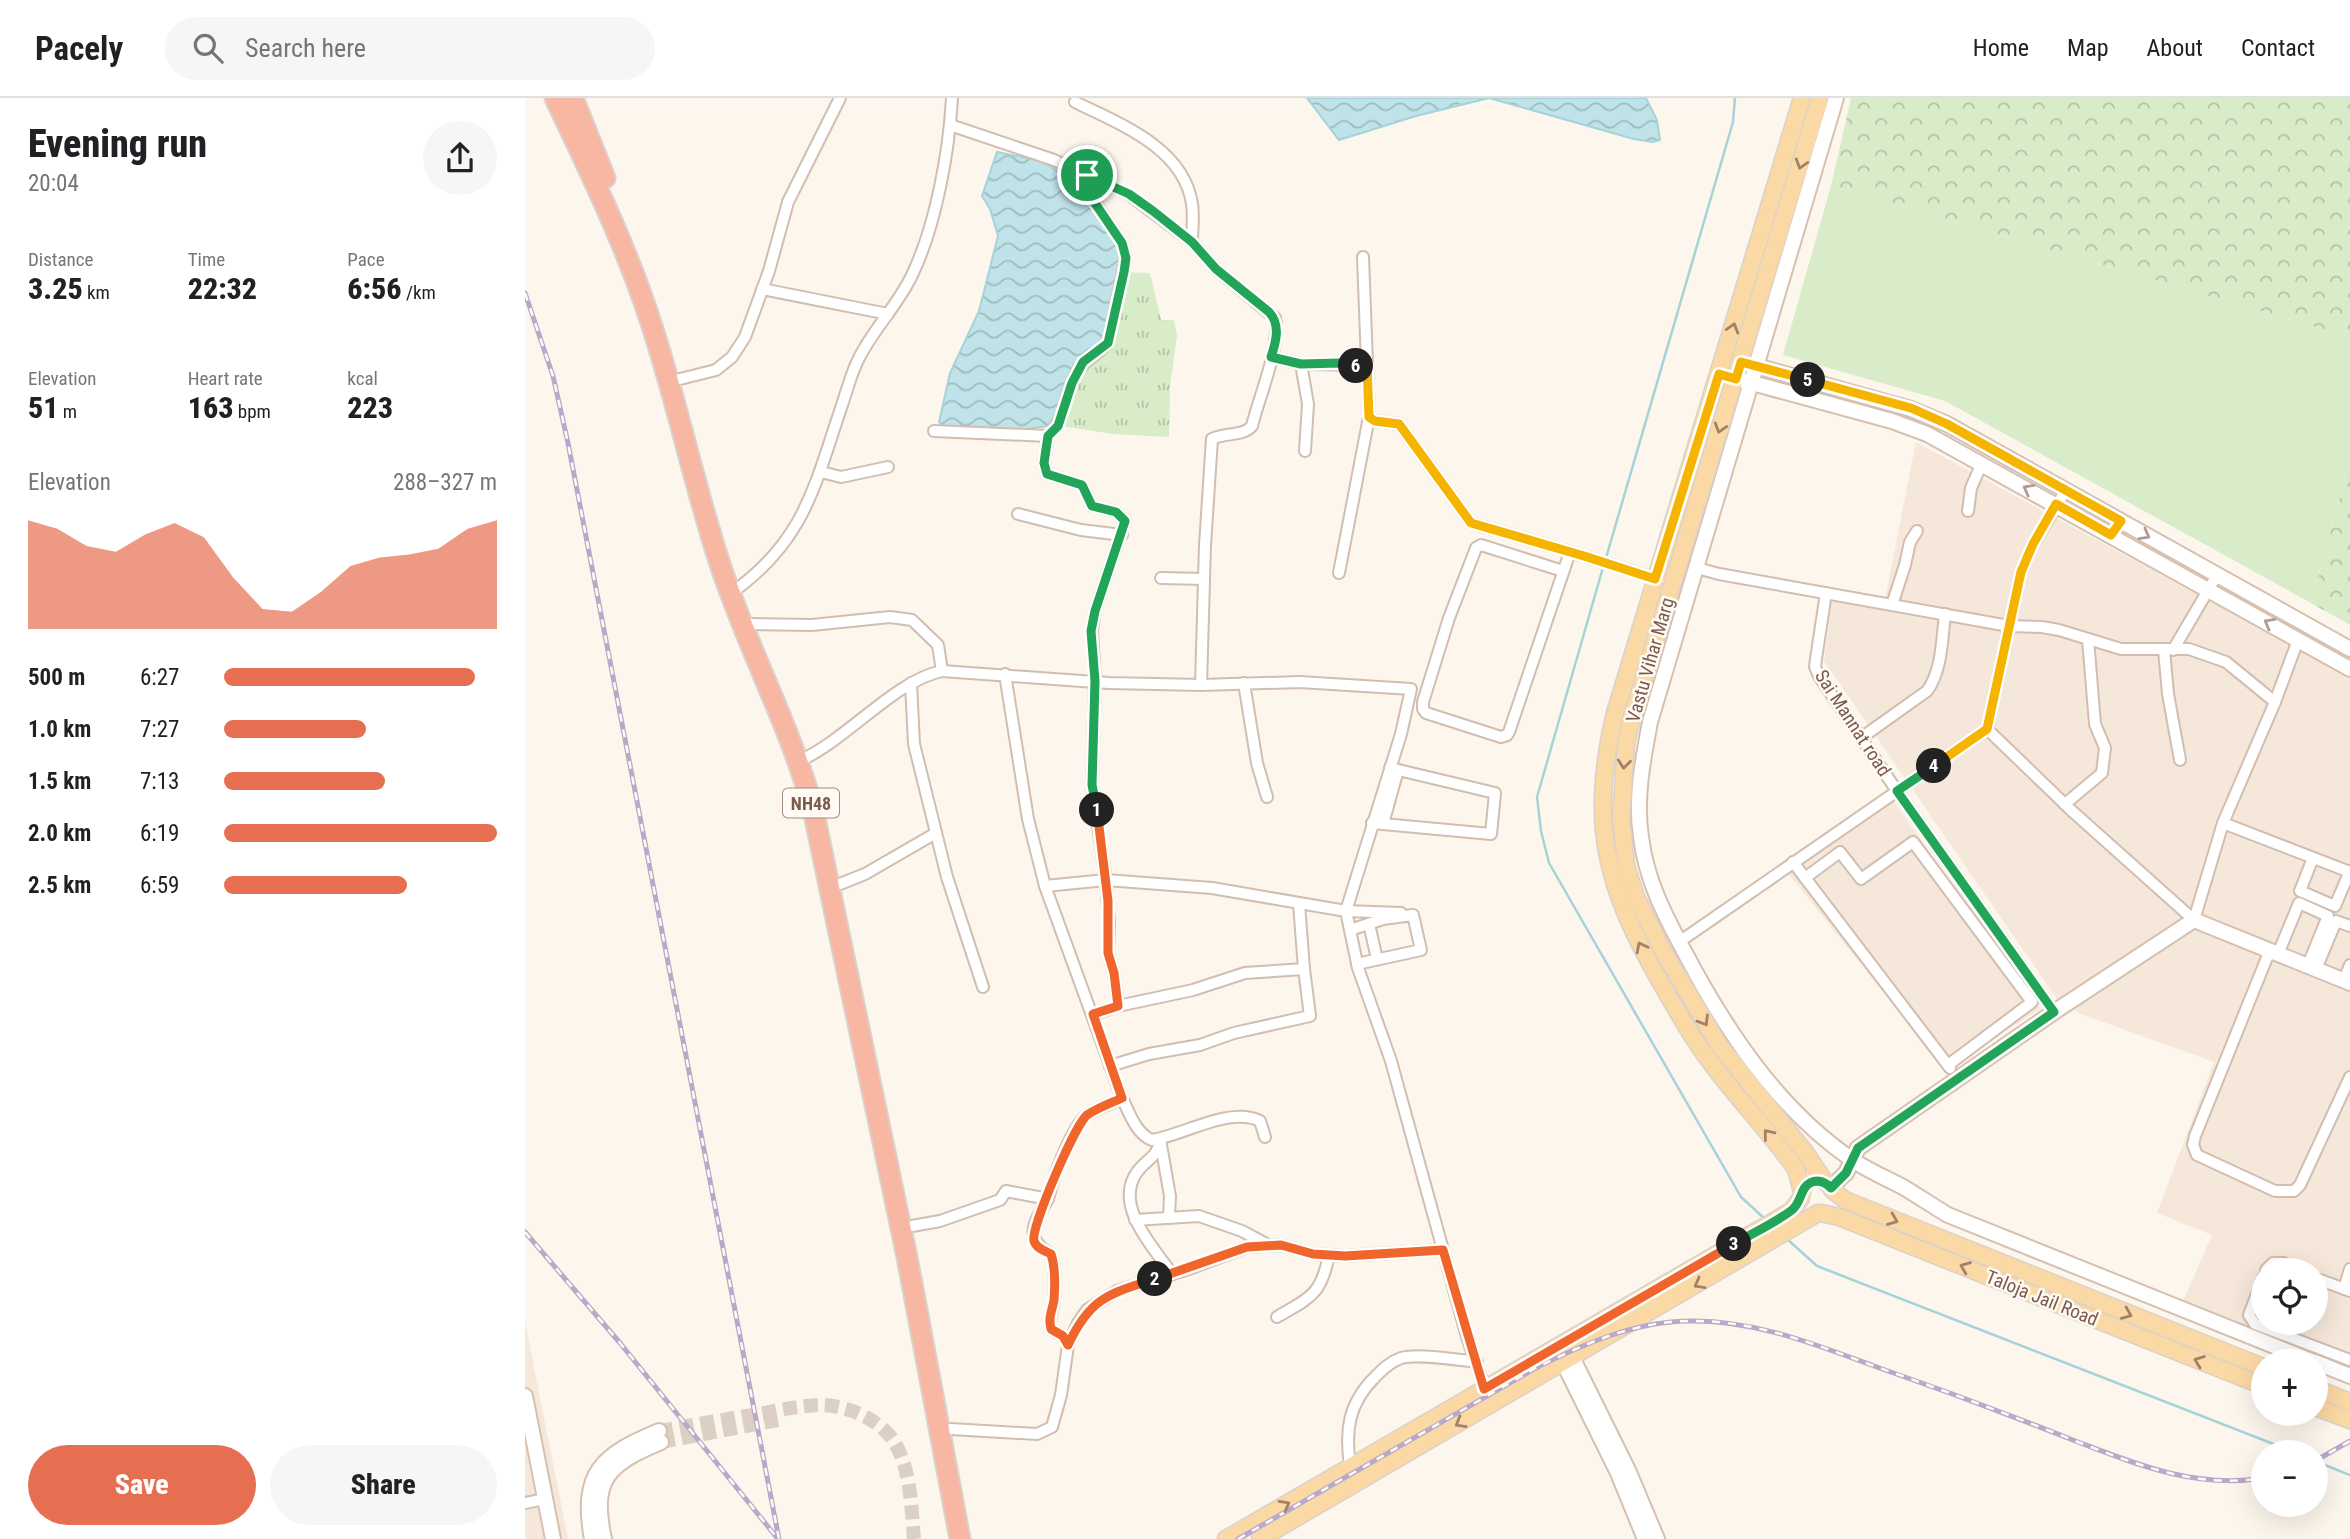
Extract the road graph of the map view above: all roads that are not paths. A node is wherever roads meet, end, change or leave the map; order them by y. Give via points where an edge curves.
1 (555, 98) edge
2 (573, 98) edge
3 (840, 98) edge
4 (952, 98) edge
5 (1802, 98) edge
6 (1820, 98) edge
7 (1836, 98) edge
8 (1075, 102) dead end
9 (950, 125) junction
10 (1087, 175) junction
11 (1192, 242) junction
12 (1363, 257) dead end
13 (762, 289) junction
14 (888, 314) junction
15 (1271, 357) junction
16 (1724, 358) junction
17 (1301, 364) junction
18 (1749, 364) junction
19 (1367, 365) junction
20 (1719, 374) junction
21 (673, 380) junction
22 (1743, 381) junction
23 (1369, 417) junction
24 (934, 431) dead end
25 (1048, 436) junction
26 (1305, 451) dead end
27 (1982, 463) junction
28 (888, 467) dead end
29 (821, 472) junction
30 (2066, 490) junction
31 (2056, 504) junction
32 (1968, 511) dead end
33 (1018, 514) dead end
34 (2121, 521) junction
35 (1917, 531) dead end
36 (2111, 535) junction
37 (1122, 536) junction
38 (1570, 552) junction
39 (1697, 568) junction
40 (1563, 571) junction
41 (1339, 573) dead end
42 (2217, 575) junction
43 (1648, 577) junction
44 (1161, 578) dead end
45 (1204, 579) junction
46 (1672, 584) junction
47 (2207, 589) junction
48 (735, 591) junction
49 (1826, 593) junction
50 (1892, 605) junction
51 (1945, 614) junction
52 (752, 624) junction
53 (2009, 626) junction
54 (2088, 639) junction
55 (2298, 640) junction
56 (2350, 649) edge
57 (2168, 650) junction
58 (2350, 669) edge
59 (942, 671) junction
60 (1005, 674) junction
61 (1095, 681) junction
62 (911, 683) junction
63 (1244, 683) junction
64 (1201, 685) junction
65 (2275, 702) junction
66 (1987, 729) junction
67 (1861, 738) junction
68 (804, 759) junction
69 (2180, 760) dead end
70 (1394, 769) junction
71 (1897, 791) junction
72 (1267, 797) dead end
73 (2065, 804) junction
74 (2223, 823) junction
75 (1377, 824) junction
76 (936, 833) junction
77 (2313, 858) junction
78 (1793, 862) junction
79 (2350, 872) edge
80 (1805, 878) junction
81 (1106, 880) junction
82 (840, 884) junction
83 (1045, 886) junction
84 (1299, 904) junction
85 (1346, 911) junction
86 (1401, 913) dead end
87 (2194, 920) junction
88 (1369, 924) junction
89 (2350, 926) edge
90 (1350, 930) junction
91 (1679, 942) junction
92 (2274, 952) junction
93 (1377, 959) junction
94 (1357, 964) junction
95 (2350, 965) edge
96 (2312, 967) junction
97 (1304, 969) junction
98 (2348, 982) edge
99 (983, 987) dead end
100 (1118, 1006) junction
101 (2054, 1012) junction
102 (1093, 1014) junction
103 (1948, 1065) junction
104 (1111, 1066) junction
105 (2350, 1077) edge
106 (1958, 1079) junction
107 (1122, 1098) junction
108 (1265, 1137) dead end
109 (1161, 1140) junction
110 (1852, 1160) junction
111 (1830, 1187) junction
112 (1802, 1195) junction
113 (1048, 1199) junction
114 (1820, 1213) junction
115 (1169, 1218) junction
116 (1135, 1220) junction
117 (912, 1226) junction
118 (1269, 1246) junction
119 (1443, 1250) junction
120 (1329, 1255) junction
121 (2350, 1269) edge
122 (1172, 1274) junction
123 (2328, 1283) edge
124 (2347, 1290) edge
125 (1277, 1317) dead end
126 (2284, 1335) edge
127 (1068, 1345) junction
128 (2283, 1349) edge
129 (1567, 1359) junction
130 (2350, 1360) edge
131 (1477, 1362) junction
132 (2251, 1362) edge
133 (2328, 1367) edge
134 (2350, 1376) edge
135 (2251, 1381) edge
136 (1484, 1389) junction
137 (2328, 1393) edge
138 (525, 1396) edge
139 (2350, 1402) edge
140 (1493, 1404) junction
141 (2328, 1411) edge
142 (2350, 1420) edge
143 (951, 1429) junction
144 (1350, 1467) junction
145 (545, 1499) junction
146 (525, 1503) edge
147 (553, 1539) edge
148 (592, 1539) edge
149 (604, 1539) edge
150 (960, 1539) edge
151 (972, 1539) edge
152 (1226, 1539) edge
153 (1260, 1539) edge
154 (1645, 1539) edge
155 (1657, 1539) edge

1 - 21 highway, NH48
2 - 21 highway, NH48 via 656,303
3 - 13 street via 788,202
4 - 9 street
16 -> 5 main road
6 -> 18 main road, Vastu Vihar Marg
7 - 18 street
8 - 11 street via 1147,140 1171,160 1187,186 1192,205
9 - 10 street
9 - 14 street via 933,219 913,274
10 - 11 street via 1129,194
10 - 25 street via 1084,187 1122,243 1124,272 1108,343 1083,362 1058,426
11 - 15 street via 1216,269 1275,318
12 - 19 street
13 - 14 street
13 - 21 street via 745,337 732,357 716,370
14 - 29 street via 859,358
15 - 17 street
15 - 45 street via 1252,426 1247,432 1212,439
16 - 18 street
16 - 20 main road
17 - 19 street
17 - 26 street via 1308,404
18 - 22 main road, Vastu Vihar Marg
18 - 30 street via 1923,413
19 - 23 street
20 - 22 street
20 - 43 main road
21 - 48 highway, NH48
22 - 27 street via 1906,425
22 - 39 street
22 -> 46 main road, Vastu Vihar Marg
23 - 38 street via 1399,424 1471,523
23 - 41 street
24 - 25 street
25 - 37 street via 1047,474 1082,485 1092,506 1116,512 1125,521
31 -> 27 street
27 - 32 street via 1971,488
28 - 29 street via 841,477
29 - 48 street via 799,524 785,544
30 - 31 street
30 - 34 street
31 - 36 street
31 - 53 street via 2026,558
33 - 37 street
34 - 36 street
34 -> 42 street
35 - 50 street
36 - 47 street
37 - 61 street via 1091,631
38 - 40 street
38 - 43 street
39 - 49 street
39 - 91 street via 1650,722 1639,801 1647,869
40 - 40 street via 1507,735 1501,737 1426,713 1423,702 1476,548 1481,545
42 - 47 street
42 - 56 street
43 - 46 street
112 -> 43 main road via 1796,1169 1685,1024 1626,917 1609,870 1603,819 1609,740
44 - 45 street
45 - 64 street
46 -> 111 main road, Vastu Vihar Marg via 1626,743 1621,819 1626,866 1660,946 1709,1030
55 -> 47 street
47 - 57 street
48 - 52 highway, NH48
48 - 68 highway, NH48
49 - 50 street
49 - 67 street, Sai Mannat road via 1815,667
50 - 51 street
51 - 53 street
51 - 67 street via 1931,686
52 - 59 street via 812,625 890,617 912,620 938,645
52 - 68 highway, NH48 via 794,715
53 - 54 street via 2042,626
53 - 66 street
54 - 57 street via 2121,649
54 - 73 street via 2095,724 2105,748 2102,773
55 - 58 street
55 - 65 street
57 - 65 street via 2189,649 2225,662
57 - 69 street via 2168,694
59 - 60 street
59 - 62 street
60 - 61 street
60 - 83 street via 1028,820
61 - 64 street
61 - 81 street via 1092,785
62 - 68 street
62 - 76 street via 914,744
63 - 64 street
63 - 70 street via 1411,689
63 - 72 street
65 - 74 street
66 - 71 street
66 - 73 street
67 - 71 street, Sai Mannat road
68 - 82 highway, NH48 via 824,806
68 - 150 highway, NH48
70 - 75 street
70 - 75 street via 1495,793 1491,834
71 - 78 street
71 - 101 street, Sai Mannat road
73 - 87 street
74 - 77 street
74 - 87 street
75 - 85 street
76 - 82 street
76 - 99 street
77 - 79 street
77 - 79 street via 2300,891 2335,906
78 - 80 street
78 - 91 street
80 - 103 street
80 - 103 street via 1840,852 1861,879 1913,842 2032,1002
81 - 83 street
81 - 84 street via 1212,888
81 - 100 street via 1108,953
82 - 117 highway, NH48
83 - 102 street
84 - 85 street
84 - 97 street
85 - 86 street
85 - 90 street
87 - 92 street
87 - 101 street
88 - 90 street
88 - 93 street
88 - 93 street via 1413,915 1421,950
89 - 96 street via 2336,920
90 - 94 street
91 - 110 street via 1706,993 1770,1084 1802,1119
92 - 96 street
92 - 96 street via 2299,903 2328,916
92 - 105 street via 2195,1136 2197,1155 2275,1191 2294,1191
93 - 94 street
94 - 119 street via 1391,1060
95 - 98 street
96 - 98 street
97 - 100 street via 1245,973
97 - 104 street via 1308,1018
100 - 102 street
101 - 106 street
102 - 104 street
103 - 106 street
104 - 107 street
106 - 110 street via 1858,1148
107 - 109 street via 1147,1139
107 - 113 street via 1086,1116 1054,1177
108 - 109 street via 1261,1121 1250,1115 1221,1119
109 - 115 street
109 - 116 street via 1156,1156 1137,1172 1129,1191
110 - 111 street via 1842,1179
110 - 128 street via 1948,1215
111 - 112 main road via 1814,1181
111 - 114 main road via 1832,1205
111 -> 132 main road, Taloja Jail Road via 1846,1200
112 - 114 main road via 1807,1209
112 - 136 main road via 1791,1211
113 - 117 street via 1006,1191 1000,1200
113 - 127 street via 1035,1222 1033,1240 1051,1254 1051,1329
114 -> 129 main road
135 -> 114 main road, Taloja Jail Road
115 - 116 street
115 - 118 street via 1199,1216
116 - 122 street
117 - 143 highway, NH48
118 - 120 street
118 - 122 street via 1247,1247
119 - 120 street
119 - 131 street
120 - 125 street via 1324,1277 1311,1297
121 - 124 street
122 - 127 street via 1117,1291 1087,1310
123 - 124 street
126 - 130 street
127 - 143 street via 1052,1427 1037,1434
129 - 140 main road
129 - 154 street
129 - 155 street via 1627,1470
131 - 136 street
131 - 144 street via 1403,1358 1386,1365 1361,1390 1352,1407 1346,1440
133 - 134 street
136 - 140 street
136 - 144 main road
137 - 139 main road
138 - 145 street
140 -> 153 main road
141 - 142 main road
143 - 151 highway, NH48
152 -> 144 main road
145 - 146 street
145 - 147 street
148 - 149 street via 587,1510 590,1487 603,1463 625,1445 660,1437 611,1470 601,1490

